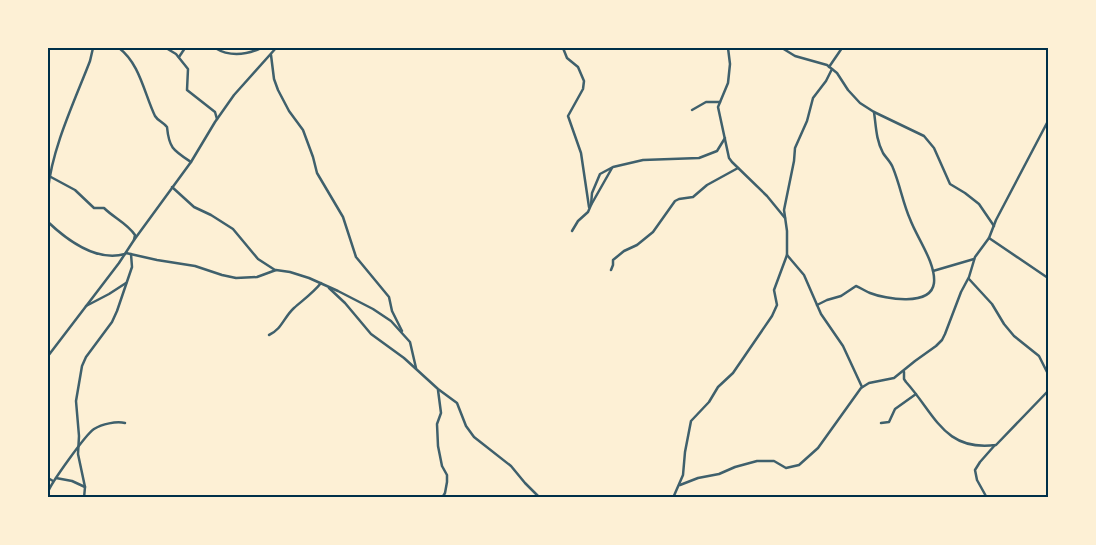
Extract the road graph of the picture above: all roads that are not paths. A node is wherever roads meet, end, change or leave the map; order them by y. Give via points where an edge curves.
1 (93, 48) edge
2 (119, 48) edge
3 (166, 48) edge
4 (185, 48) edge
5 (215, 48) edge
6 (260, 48) edge
7 (276, 48) edge
8 (563, 48) edge
9 (728, 48) edge
10 (782, 48) edge
11 (842, 48) edge
12 (271, 55) junction
13 (179, 57) junction
14 (831, 68) junction
15 (720, 102) junction
16 (692, 110) dead end
17 (874, 112) junction
18 (1048, 121) edge
19 (215, 122) junction
20 (1047, 128) edge
21 (724, 138) junction
22 (48, 160) edge
23 (53, 162) junction
24 (191, 162) junction
25 (613, 167) junction
26 (738, 168) junction
27 (49, 176) junction
28 (172, 187) junction
29 (48, 190) edge
30 (590, 207) junction
31 (785, 218) junction
32 (48, 222) edge
33 (994, 226) junction
34 (572, 230) dead end
35 (989, 238) junction
36 (134, 240) junction
37 (125, 254) junction
38 (131, 254) junction
39 (787, 255) junction
40 (974, 259) junction
41 (276, 270) junction
42 (611, 270) dead end
43 (933, 272) junction
44 (968, 278) junction
45 (1048, 278) edge
46 (126, 282) junction
47 (321, 283) junction
48 (326, 286) junction
49 (817, 305) junction
50 (84, 307) junction
51 (404, 334) junction
52 (269, 335) dead end
53 (48, 356) edge
54 (416, 368) junction
55 (905, 371) junction
56 (1048, 374) edge
57 (862, 387) junction
58 (438, 389) junction
59 (1048, 391) edge
60 (916, 394) junction
61 (880, 422) dead end
62 (125, 423) dead end
63 (996, 445) junction
64 (78, 449) junction
65 (48, 478) edge
66 (54, 479) junction
67 (680, 486) junction
68 (85, 487) junction
69 (48, 492) edge
70 (84, 498) edge
71 (442, 498) edge
72 (540, 498) edge
73 (673, 498) edge
74 (987, 498) edge

1 - 23 street
2 - 24 street via 128,56 143,83 156,118 167,127 173,149
3 - 13 street
4 - 13 street
5 - 6 street via 239,54
7 - 12 street
8 - 30 street via 584,81 568,116 581,153
9 - 15 street via 728,83
10 - 14 street
11 - 14 street
12 - 19 street via 234,95
12 - 51 street via 278,90 304,130 317,173 343,217 356,257 389,297
13 - 19 street via 188,72 186,90 215,112
14 - 17 street via 853,96
14 - 31 street via 813,98 795,148 785,200
15 - 16 street via 706,102
15 - 21 street via 718,113
17 - 33 street via 924,136 934,148 950,184 979,204
17 - 43 street via 880,147 892,166
18 - 20 street
19 - 24 street
20 - 33 street
21 - 25 street via 717,151 699,158 657,159
21 - 26 street via 729,158
22 - 23 street
23 - 27 street
24 - 28 street
25 - 30 street
25 - 30 street via 600,174
26 - 31 street
26 - 42 street via 707,185 693,197 679,198 653,232 613,260
27 - 29 street
27 - 36 street via 75,190 94,208 104,208 126,225
28 - 36 street
28 - 41 street via 194,207 233,229 258,259
30 - 34 street
31 - 39 street
32 - 37 street via 57,231 98,254
33 - 35 street
35 - 40 street
35 - 45 street
36 - 37 street
37 - 38 street
37 - 50 street
38 - 41 street via 195,266 236,278 257,277
38 - 46 street via 132,267
39 - 49 street via 804,275
39 - 67 street via 774,290 778,306 733,373 691,421
40 - 43 street
40 - 44 street
41 - 47 street
43 - 49 street via 932,289 919,299 888,297 856,286
44 - 55 street via 942,340
44 - 56 street via 992,304 1014,336 1039,356
46 - 50 street
46 - 64 street via 112,322 83,361 76,401 80,436
47 - 48 street
47 - 52 street
48 - 51 street via 373,309
48 - 54 street via 371,334
49 - 57 street via 843,346
50 - 53 street
51 - 54 street via 412,347
54 - 58 street
55 - 57 street via 889,380
55 - 60 street via 904,379
57 - 67 street via 818,448 799,465 786,468 774,461 757,461
58 - 71 street via 441,413 437,424 438,446 447,474 446,493
58 - 72 street via 457,403 474,437 511,466
59 - 63 street
60 - 61 street via 895,409 889,422
60 - 63 street via 940,426 962,443
62 - 64 street via 96,428
63 - 74 street via 975,470
64 - 66 street
64 - 68 street
65 - 66 street
66 - 68 street via 72,481
66 - 69 street
67 - 73 street
68 - 70 street

